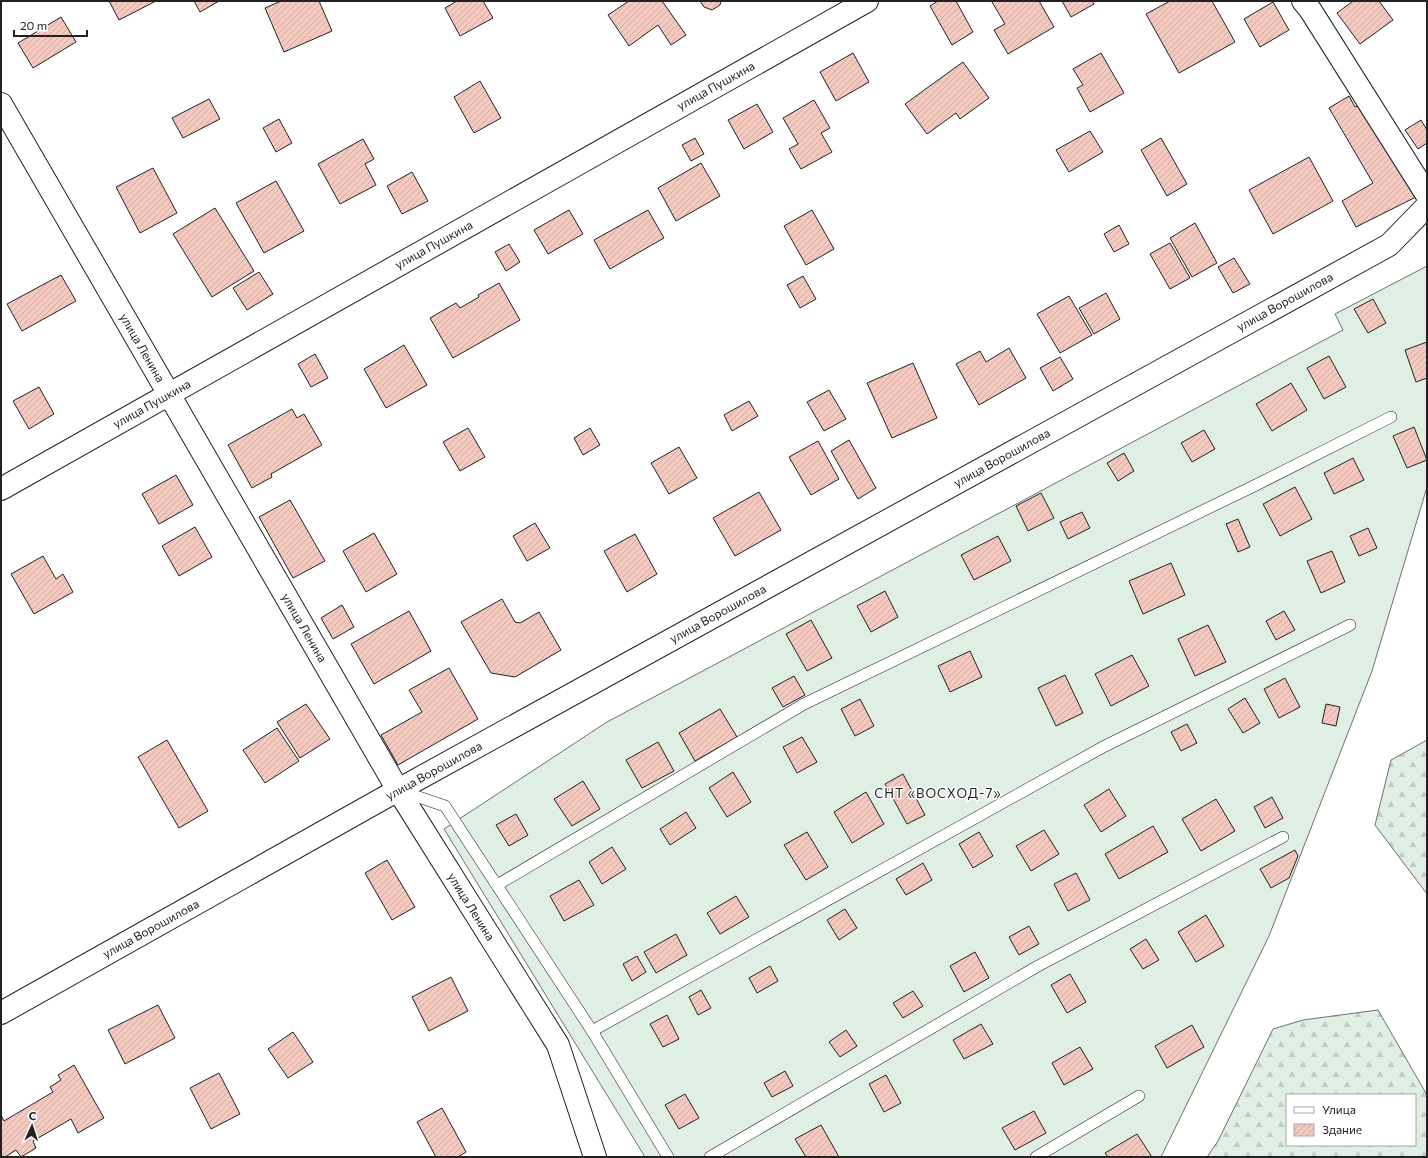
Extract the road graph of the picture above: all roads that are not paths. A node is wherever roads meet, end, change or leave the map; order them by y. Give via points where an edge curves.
1 (867, 1) edge
2 (1304, 1) edge
3 (1, 104) edge
4 (1427, 196) edge
5 (1427, 206) edge
6 (169, 395) junction
7 (1391, 417) dead end
8 (1, 489) edge
9 (1350, 625) dead end
10 (398, 790) junction
11 (1283, 837) dead end
12 (497, 885) junction
13 (1, 1013) edge
14 (592, 1031) junction
15 (1139, 1096) dead end
16 (595, 1157) edge
17 (668, 1157) edge
18 (710, 1157) edge
19 (1036, 1157) edge

1 - 6 street, улица Пушкина
2 - 4 street
3 - 6 street, улица Ленина
5 - 10 street, улица Ворошилова via 1389,245
6 - 8 street, улица Пушкина
6 - 10 street, улица Ленина
7 - 12 lane via 804,704
9 - 14 lane via 1103,747
10 - 12 lane via 445,806
10 - 13 street, улица Ворошилова
10 - 16 street, улица Ленина via 558,1045
11 - 18 lane via 1038,966
12 - 14 lane
14 - 17 lane
15 - 19 lane

